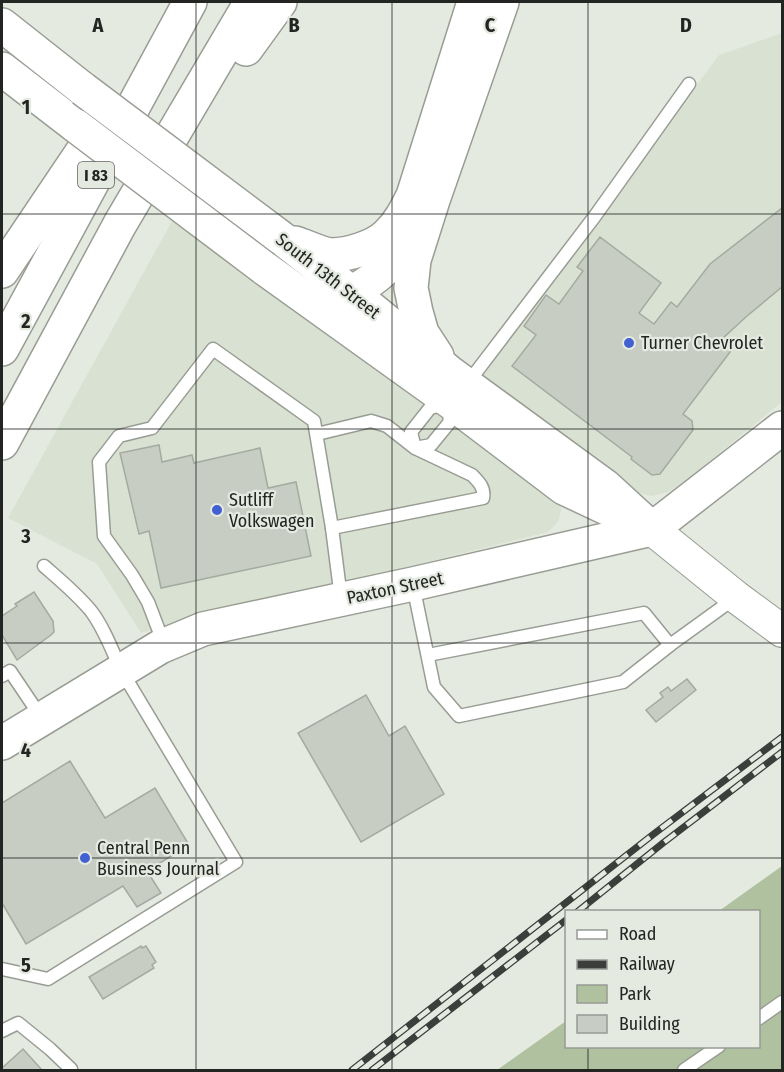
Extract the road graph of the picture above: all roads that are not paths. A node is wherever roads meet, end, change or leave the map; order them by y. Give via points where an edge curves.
1 (184, 2) edge
2 (190, 2) edge
3 (251, 2) edge
4 (280, 2) edge
5 (474, 2) edge
6 (502, 2) edge
7 (2, 25) edge
8 (7, 73) edge
9 (690, 84) dead end
10 (433, 200) junction
11 (120, 224) junction
12 (280, 237) junction
13 (2, 271) edge
14 (352, 293) junction
15 (319, 308) junction
16 (2, 349) edge
17 (456, 387) junction
18 (783, 428) edge
19 (317, 434) junction
20 (2, 443) edge
21 (415, 448) junction
22 (332, 528) junction
23 (652, 529) junction
24 (44, 566) dead end
25 (413, 584) junction
26 (736, 597) junction
27 (341, 599) junction
28 (783, 631) edge
29 (165, 644) junction
30 (670, 645) junction
31 (428, 654) junction
32 (121, 670) junction
33 (2, 676) edge
34 (42, 718) junction
35 (2, 742) edge
36 (2, 969) edge
37 (783, 1002) edge
38 (760, 1017) edge
39 (2, 1031) edge
40 (718, 1048) edge
41 (701, 1065) edge
42 (70, 1071) edge
43 (684, 1071) edge

1 - 13 main road
2 - 16 main road, I 83
3 - 11 main road, I 83
4 - 11 main road
5 - 12 main road via 413,196 387,236 364,249 329,255
6 - 10 main road
7 - 12 main road, South 13th Street, bridge
8 - 15 main road, South 13th Street, bridge
9 - 17 lane via 595,216
10 - 14 main road via 396,257 379,275
10 - 17 main road via 414,260 411,288 422,333
11 - 20 main road, I 83
12 - 14 main road, South 13th Street
14 - 15 main road
14 - 17 main road, South 13th Street
15 - 17 main road, South 13th Street
17 - 21 lane via 430,408 411,432
17 - 21 lane via 449,423 431,445
17 - 23 main road, South 13th Street via 605,486
18 - 23 main road, Paxton Street
19 - 21 lane via 371,421 387,426
19 - 22 lane
19 - 29 lane via 314,421 213,349 152,428 119,436 99,462 104,536 148,602
21 - 22 lane via 472,475 482,487 483,498
22 - 27 lane
23 - 25 main road, Paxton Street
23 - 26 main road, South 13th Street
24 - 32 lane via 93,613
25 - 27 main road, Paxton Street
25 - 31 lane
26 - 28 main road, South 13th Street
26 - 30 lane
27 - 29 main road, Paxton Street via 203,629
29 - 32 main road, Paxton Street
30 - 31 lane via 644,613
30 - 31 lane via 623,682 459,716 434,687
32 - 34 main road, Paxton Street
32 - 36 lane via 236,862 48,979
33 - 34 lane via 10,671
34 - 35 main road, Paxton Street
37 - 38 lane
39 - 42 lane via 18,1023
40 - 41 lane
41 - 43 lane

